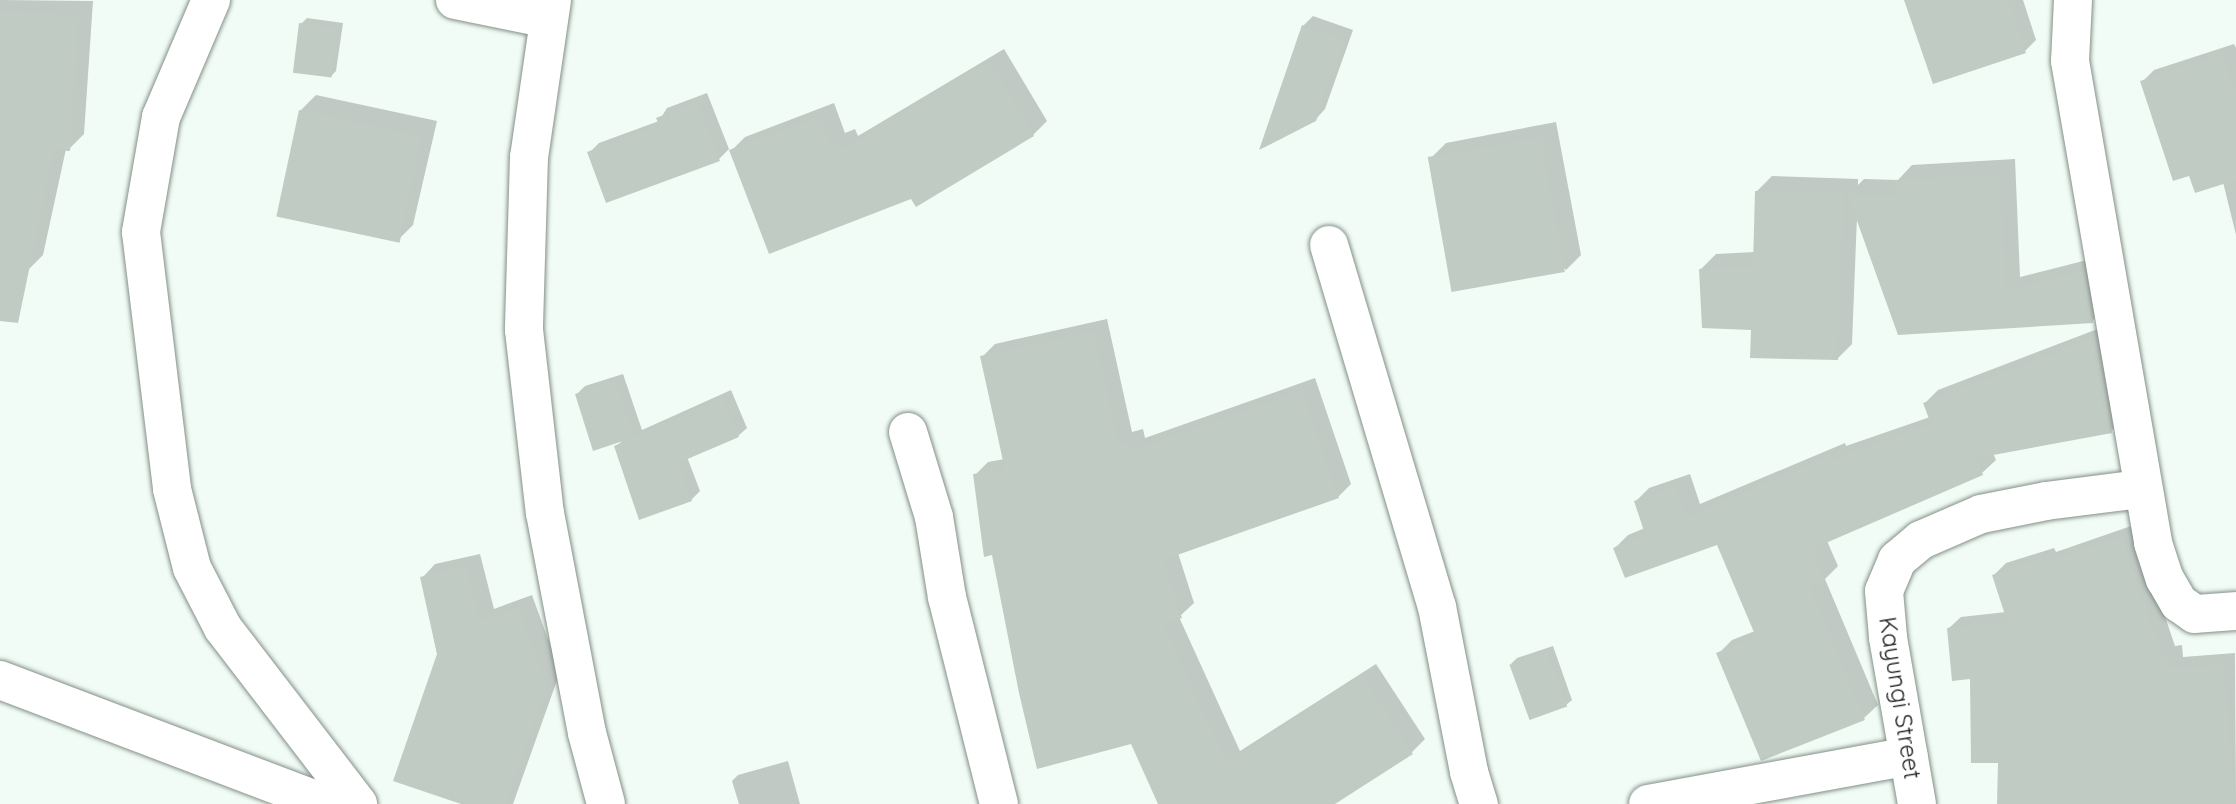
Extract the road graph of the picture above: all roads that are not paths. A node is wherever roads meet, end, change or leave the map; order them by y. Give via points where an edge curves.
1 (211, 0) edge
2 (455, 0) edge
3 (2073, 0) edge
4 (550, 10) edge
5 (1329, 245) dead end
6 (908, 432) dead end
7 (2141, 489) junction
8 (2236, 611) edge
9 (0, 680) edge
10 (1909, 757) junction
11 (327, 804) edge
12 (358, 804) edge
13 (606, 804) edge
14 (999, 804) edge
15 (1479, 804) edge
16 (1648, 804) edge
17 (1917, 804) edge

1 - 12 street via 161,117 141,232 172,489 192,568 223,628
2 - 4 street
3 - 7 street via 2070,61
4 - 13 street via 529,157 524,330 545,513 587,733
5 - 15 street via 1437,607
6 - 14 street via 934,517 947,597
7 - 8 street via 2157,555 2179,603 2195,614
7 - 10 street, Kayungi Street via 1981,514 1922,540 1897,561 1884,592
9 - 11 street
10 - 16 street
10 - 17 street, Kayungi Street

